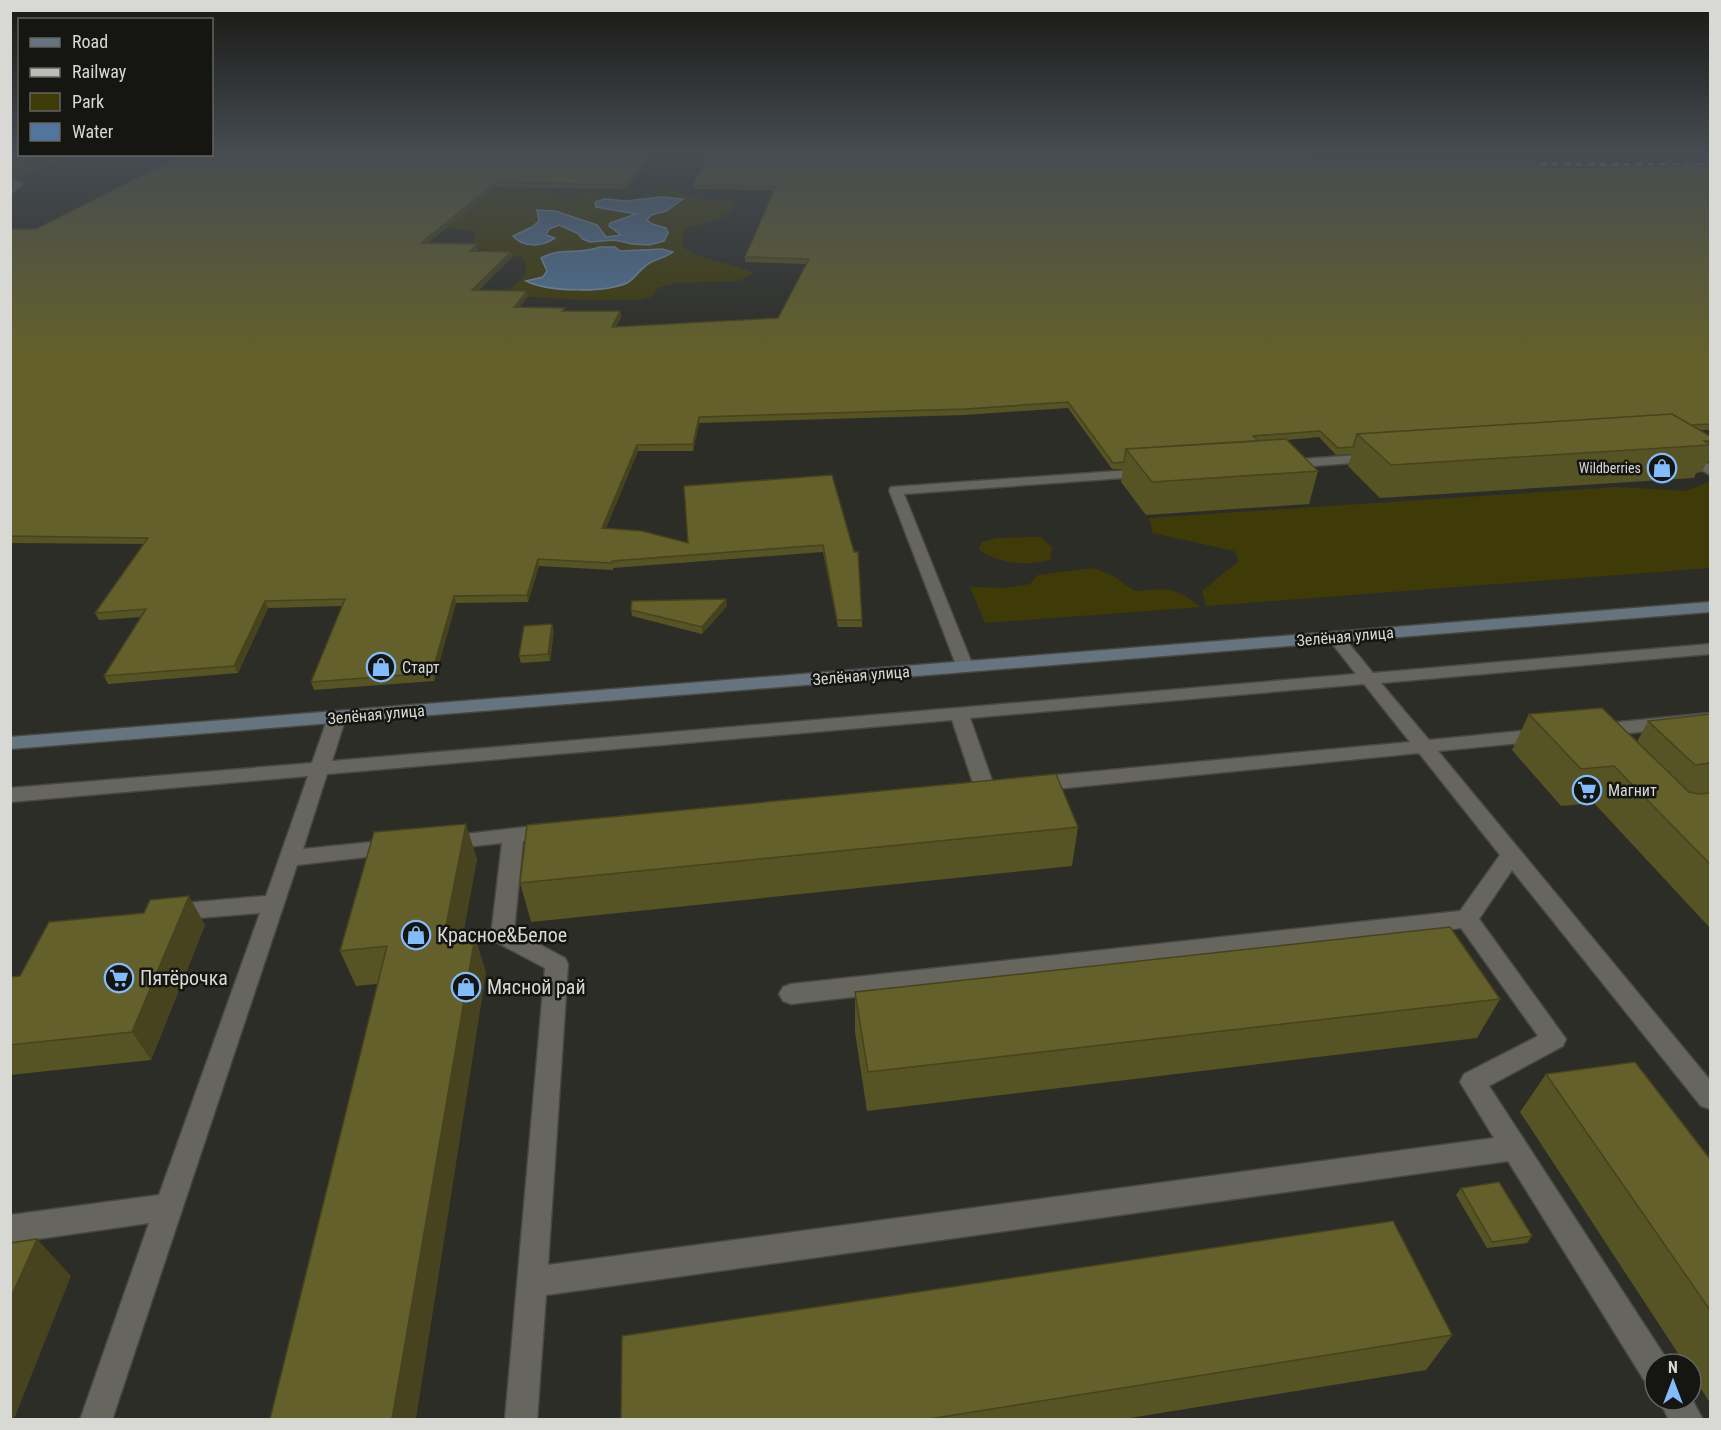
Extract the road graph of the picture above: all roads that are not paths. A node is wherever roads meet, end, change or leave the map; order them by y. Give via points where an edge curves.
1 (1671, 445) edge
2 (1386, 457) edge
3 (1278, 464) edge
4 (1710, 471) edge
5 (1159, 472) edge
6 (1710, 607) edge
7 (1335, 637) junction
8 (1710, 649) edge
9 (964, 666) junction
10 (1370, 678) junction
11 (959, 714) junction
12 (337, 717) junction
13 (1710, 719) edge
14 (1562, 733) edge
15 (10, 743) edge
16 (1425, 746) junction
17 (1601, 747) edge
18 (320, 768) junction
19 (985, 789) junction
20 (962, 792) edge
21 (10, 795) edge
22 (572, 829) edge
23 (513, 835) junction
24 (431, 843) edge
25 (407, 846) edge
26 (1512, 854) junction
27 (290, 858) junction
28 (275, 903) junction
29 (156, 914) edge
30 (1467, 919) junction
31 (790, 994) dead end
32 (1710, 1098) edge
33 (1515, 1148) junction
34 (167, 1207) junction
35 (10, 1230) edge
36 (532, 1281) junction
37 (1644, 1352) edge
38 (96, 1419) edge
39 (521, 1419) edge

1 - 4 lane
2 - 3 lane
5 - 9 lane via 896,490
6 - 7 main road, Зелёная улица
7 - 9 main road, Зелёная улица
7 - 10 lane
8 - 10 lane
9 - 12 main road, Зелёная улица
10 - 11 lane
10 - 16 lane
11 - 18 lane
11 - 19 lane
12 - 15 main road, Зелёная улица
12 - 18 lane
13 - 17 lane via 1585,731
14 - 16 lane
16 - 19 lane
16 - 26 lane
18 - 21 lane
18 - 27 lane
19 - 20 lane
22 - 23 lane
23 - 24 lane
23 - 36 lane via 502,935 557,964
25 - 27 lane
26 - 30 lane
26 - 32 lane
27 - 28 lane
28 - 29 lane
28 - 34 lane
30 - 31 lane
30 - 33 lane via 1554,1039 1473,1082
33 - 36 lane
33 - 37 lane
34 - 35 lane
34 - 38 lane
36 - 39 lane

